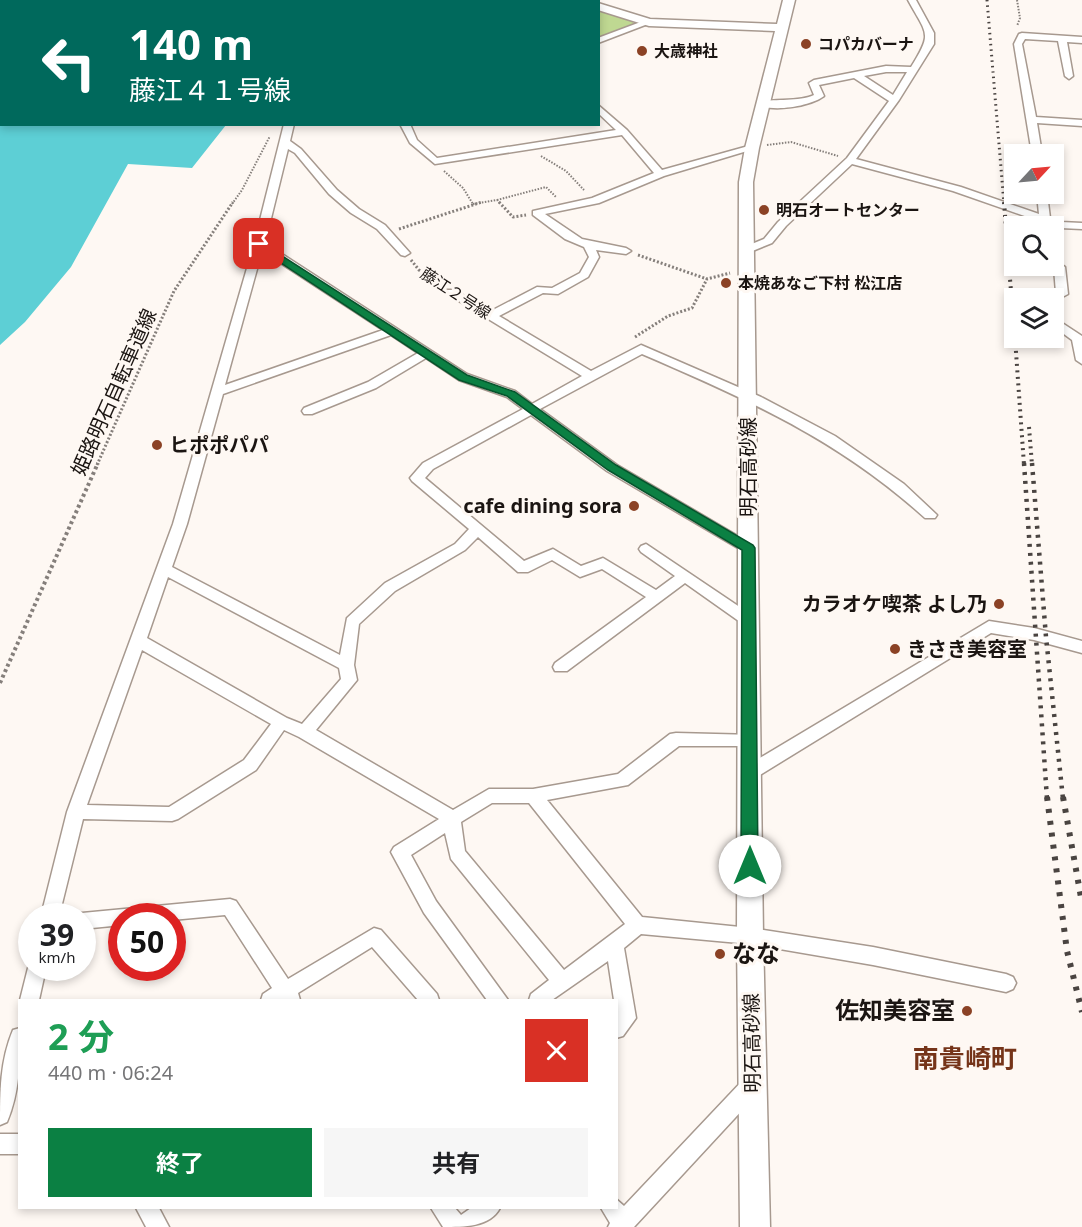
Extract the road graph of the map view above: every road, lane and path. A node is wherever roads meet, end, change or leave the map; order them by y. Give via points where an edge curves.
1 (789, 0) edge
2 (912, 0) edge
3 (1017, 0) edge
4 (600, 7) edge
5 (649, 22) junction
6 (783, 28) junction
7 (1022, 36) junction
8 (1062, 39) junction
9 (600, 40) edge
10 (1082, 40) edge
11 (914, 70) junction
12 (856, 75) junction
13 (1069, 76) dead end
14 (894, 100) junction
15 (763, 104) junction
16 (600, 110) edge
17 (1032, 120) junction
18 (1082, 123) edge
19 (288, 126) edge
20 (406, 126) edge
21 (624, 132) junction
22 (271, 133) dead end
23 (284, 142) junction
24 (1036, 144) edge
25 (530, 145) junction
26 (752, 148) junction
27 (850, 160) junction
28 (435, 161) junction
29 (660, 174) junction
30 (497, 200) junction
31 (595, 201) junction
32 (473, 204) junction
33 (565, 207) junction
34 (537, 213) junction
35 (1024, 216) edge
36 (1064, 225) edge
37 (1082, 226) edge
38 (387, 234) junction
39 (259, 244) junction
40 (589, 247) junction
41 (746, 250) junction
42 (626, 251) joint
43 (405, 253) joint
44 (724, 275) dead end
45 (707, 279) junction
46 (450, 292) joint
47 (490, 316) junction
48 (1064, 329) edge
49 (392, 330) junction
50 (634, 339) dead end
51 (427, 353) junction
52 (1082, 360) edge
53 (592, 377) junction
54 (217, 392) junction
55 (747, 395) junction
56 (534, 410) junction
57 (308, 411) dead end
58 (930, 515) dead end
59 (477, 530) junction
60 (748, 548) junction
61 (646, 549) dead end
62 (164, 569) junction
63 (685, 576) junction
64 (656, 597) junction
65 (748, 620) junction
66 (138, 640) junction
67 (1082, 647) edge
68 (346, 665) junction
69 (561, 667) dead end
70 (0, 683) edge
71 (280, 722) junction
72 (305, 732) junction
73 (749, 740) junction
74 (749, 773) junction
75 (532, 796) junction
76 (76, 812) junction
77 (452, 818) junction
78 (53, 903) edge
79 (186, 911) edge
80 (637, 925) junction
81 (750, 936) junction
82 (615, 947) junction
83 (34, 981) edge
84 (561, 982) junction
85 (1006, 982) dead end
86 (282, 997) edge
87 (29, 999) edge
88 (429, 999) edge
89 (497, 999) edge
90 (539, 999) edge
91 (618, 1027) edge
92 (18, 1045) edge
93 (752, 1086) junction
94 (0, 1115) edge
95 (0, 1144) edge
96 (18, 1144) edge
97 (148, 1209) edge
98 (443, 1209) edge
99 (488, 1209) edge
100 (618, 1219) edge
101 (158, 1227) edge
102 (456, 1227) edge
103 (463, 1227) edge
104 (755, 1227) edge

1 - 6 main road, 明石高砂線
2 - 11 street via 930,33 930,44
3 - 7 path via 1017,36
4 - 5 main road
5 - 6 main road
5 - 9 street
6 - 15 main road, 明石高砂線
7 - 8 street
7 - 17 street via 1018,44
8 - 10 street
8 - 13 street
11 - 12 street via 886,69
11 - 14 street
12 - 14 street
12 - 15 street via 813,83 819,96 809,101
14 - 27 street
15 - 26 main road, 明石高砂線
16 - 21 street
17 - 18 street
17 - 24 street
19 - 23 street
20 - 28 street via 413,141
21 - 25 street
21 - 29 street
22 - 70 path, 姫路明石自転車道線 via 242,190 174,291
23 - 38 street, 藤江２号線 via 298,151 333,192
23 - 39 street
25 - 28 street
25 - 31 path via 544,159 566,171
26 - 27 path via 791,142
26 - 29 street
26 - 41 main road, 明石高砂線 via 747,171
27 - 35 street via 957,189
27 - 41 street via 768,241
28 - 32 path via 463,188
29 - 31 street
30 - 32 path
30 - 33 path via 546,187
30 - 34 path via 513,217
31 - 33 street
32 - 38 path
33 - 34 street
34 - 40 street via 567,237
36 - 37 street
38 - 43 street, 藤江２号線
39 - 49 street
39 - 54 street
40 - 42 street
40 - 47 street via 594,257 584,274 554,292 541,289
41 - 55 main road, 明石高砂線
42 - 45 path
43 - 46 path, 藤江２号線 via 418,270
44 - 45 path
45 - 50 path via 692,308 668,316
46 - 47 street, 藤江２号線
47 - 53 street, 藤江２号線
48 - 52 street via 1078,339
49 - 51 street
49 - 54 street
51 - 56 street via 463,377 511,394
51 - 57 street via 372,385
53 - 55 street via 641,349
53 - 56 street
54 - 62 street
55 - 58 street via 823,435 905,491
55 - 60 main road, 明石高砂線
56 - 59 street via 428,466 417,478
56 - 60 street via 612,468
59 - 64 street via 523,568 553,554 580,572 603,563
59 - 68 street via 459,547 390,587 352,621
60 - 65 main road, 明石高砂線
61 - 63 street
62 - 66 street
62 - 68 street
63 - 64 street
63 - 65 street
64 - 69 street
65 - 73 main road, 明石高砂線
66 - 71 street
66 - 76 street
67 - 74 street via 989,627
68 - 72 street via 349,680
71 - 72 street
71 - 76 street via 250,765 172,814
72 - 77 street
73 - 74 main road, 明石高砂線
73 - 75 street via 676,739 622,780
74 - 81 main road, 明石高砂線
75 - 77 street via 489,796
75 - 80 street
76 - 78 street
77 - 84 street via 457,854
77 - 89 street via 400,852 430,907
79 - 86 street via 230,907
80 - 81 street
80 - 82 street
81 - 85 street
81 - 93 main road, 明石高砂線
82 - 84 street
82 - 91 street via 626,1018
83 - 87 street
84 - 90 street
86 - 88 street via 374,936
92 - 94 street
93 - 100 street
93 - 104 main road, 明石高砂線
95 - 96 street
97 - 101 street
98 - 102 street
99 - 103 street

